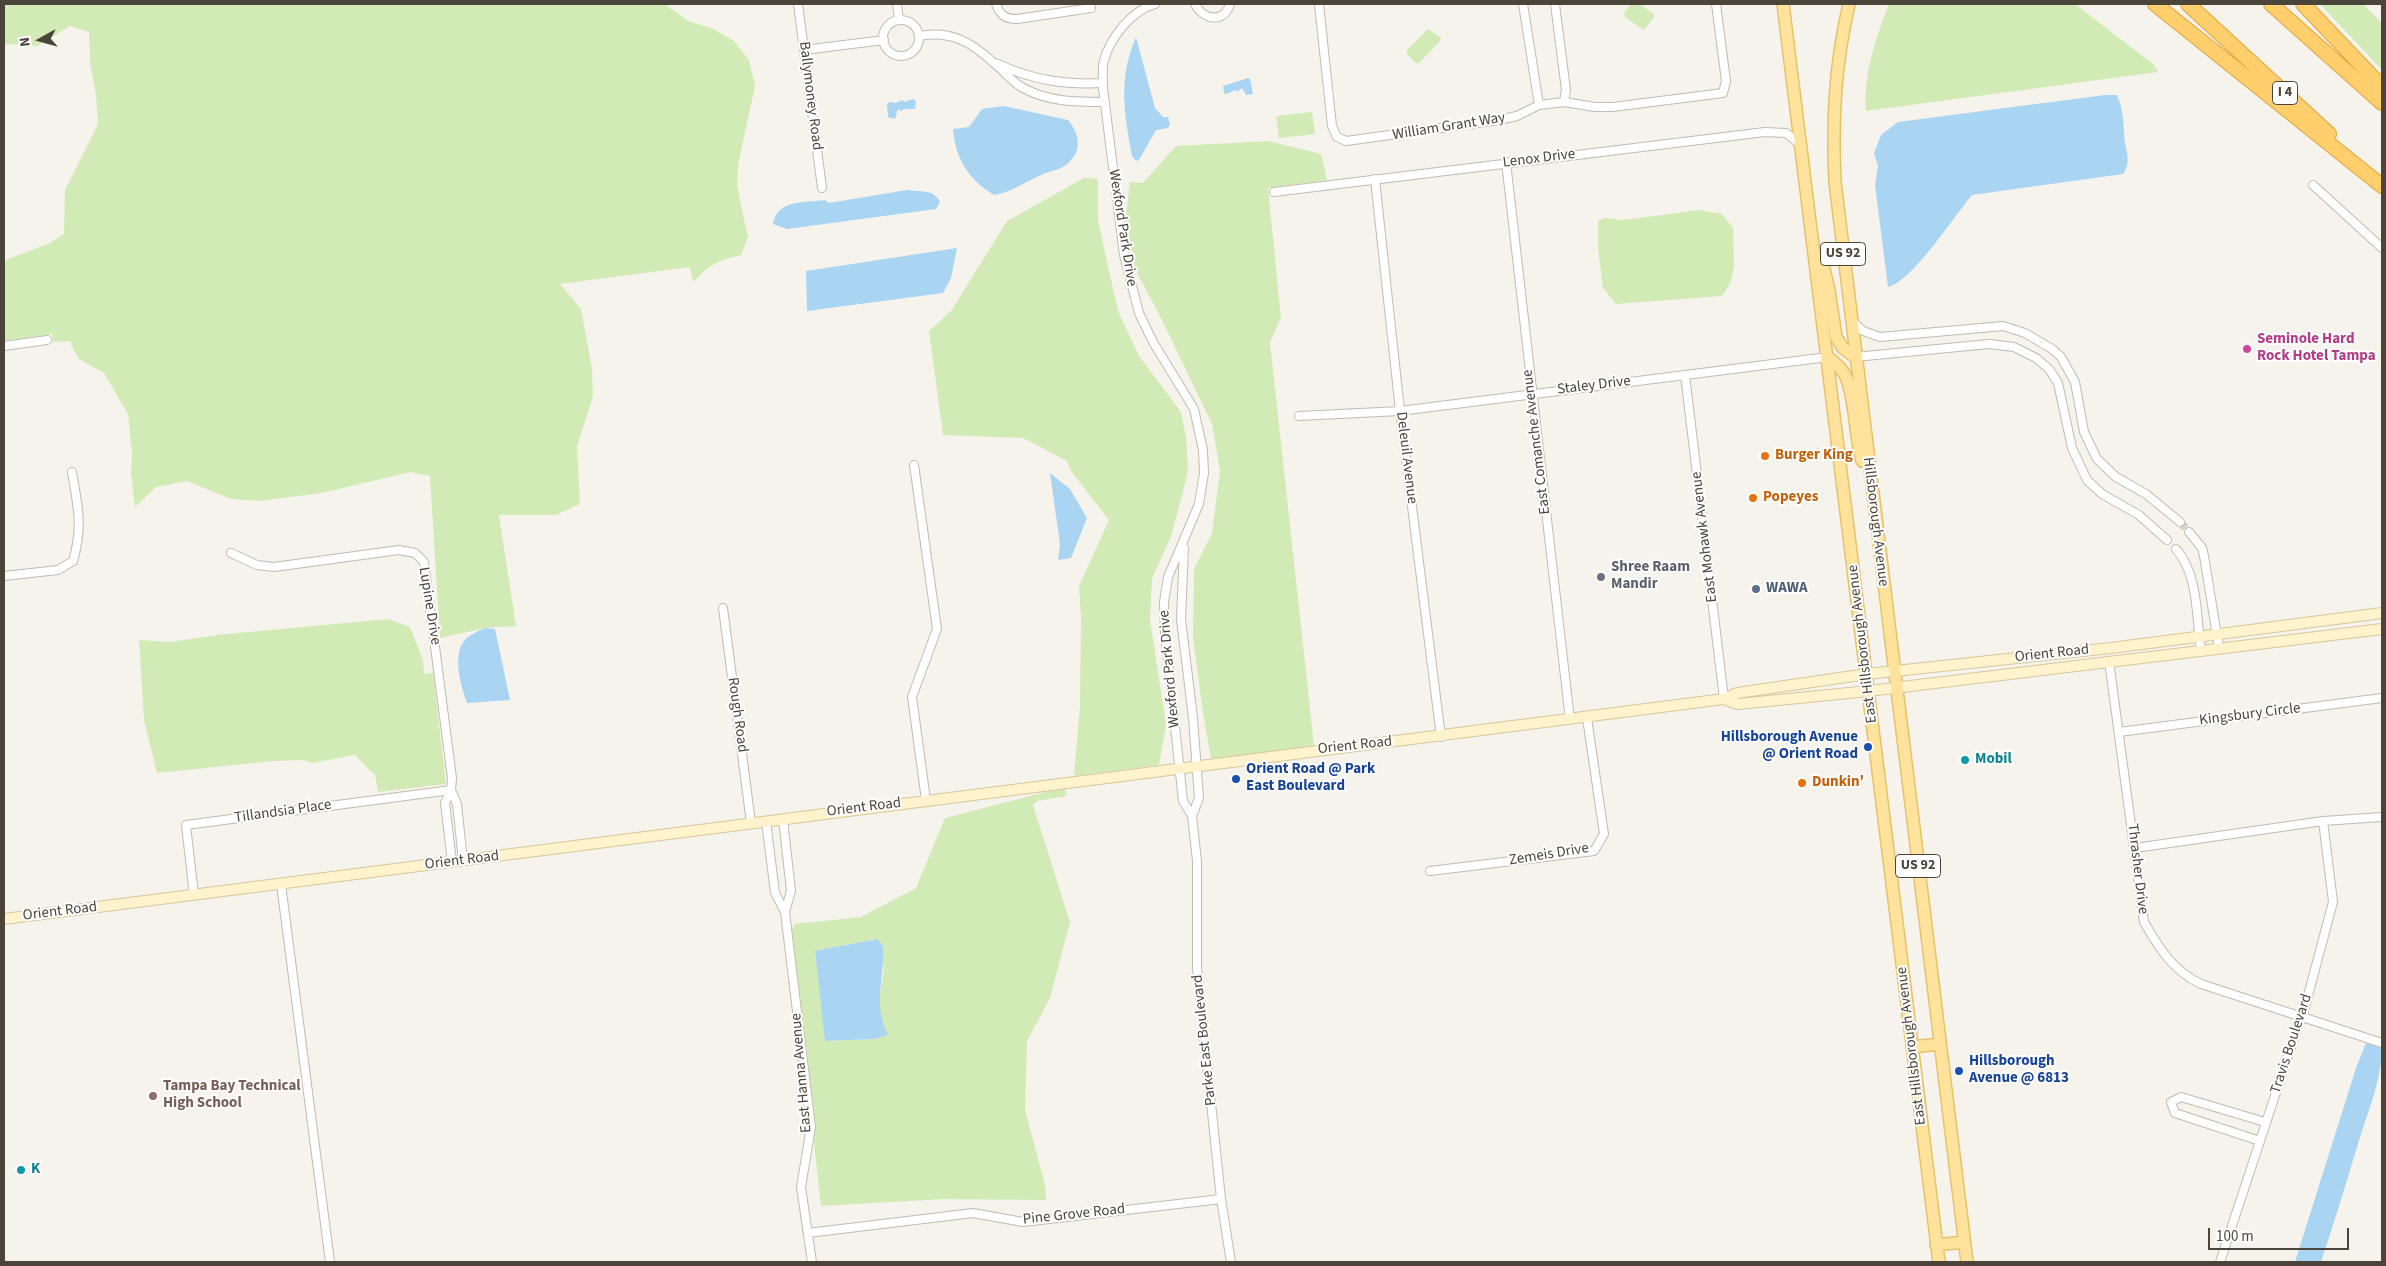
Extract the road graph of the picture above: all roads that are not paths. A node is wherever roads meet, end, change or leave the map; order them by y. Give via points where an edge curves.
1 (798, 4) edge
2 (897, 4) edge
3 (996, 4) edge
4 (1154, 4) edge
5 (1195, 4) edge
6 (1230, 4) edge
7 (1319, 4) edge
8 (1523, 4) edge
9 (1556, 4) edge
10 (1716, 4) edge
11 (1782, 4) edge
12 (1849, 4) edge
13 (2155, 4) edge
14 (2188, 4) edge
15 (2271, 4) edge
16 (2303, 4) edge
17 (1090, 6) edge
18 (899, 20) junction
19 (919, 36) junction
20 (884, 40) junction
21 (804, 50) junction
22 (994, 62) junction
23 (1103, 83) junction
24 (2382, 87) edge
25 (1105, 102) junction
26 (1564, 102) junction
27 (2382, 102) edge
28 (1538, 105) junction
29 (1800, 144) junction
30 (1506, 162) junction
31 (1375, 179) junction
32 (2382, 184) edge
33 (2313, 185) dead end
34 (822, 188) dead end
35 (1274, 192) dead end
36 (1813, 240) junction
37 (2382, 248) edge
38 (1851, 319) junction
39 (47, 340) dead end
40 (4, 346) edge
41 (1828, 357) junction
42 (1855, 357) junction
43 (1685, 375) junction
44 (1531, 394) junction
45 (1400, 411) junction
46 (1299, 416) dead end
47 (914, 465) dead end
48 (72, 472) dead end
49 (1870, 478) junction
50 (2180, 522) tunnel mouth
51 (2189, 532) tunnel mouth
52 (2166, 540) dead end
53 (1184, 544) junction
54 (2176, 549) dead end
55 (231, 554) dead end
56 (4, 576) edge
57 (722, 608) dead end
58 (2382, 613) edge
59 (2382, 629) edge
60 (2217, 634) junction
61 (2199, 636) junction
62 (2219, 648) junction
63 (2201, 650) junction
64 (2109, 661) junction
65 (1894, 671) junction
66 (1867, 674) junction
67 (1896, 688) junction
68 (1869, 691) junction
69 (2382, 698) edge
70 (1724, 699) junction
71 (1587, 718) junction
72 (1570, 720) junction
73 (2119, 732) junction
74 (1441, 737) junction
75 (1197, 765) junction
76 (1179, 768) junction
77 (451, 790) junction
78 (926, 800) junction
79 (1192, 816) junction
80 (2382, 817) edge
81 (783, 819) junction
82 (766, 821) junction
83 (2322, 821) junction
84 (751, 823) junction
85 (2135, 848) junction
86 (458, 861) junction
87 (1430, 871) dead end
88 (281, 884) junction
89 (194, 895) junction
90 (785, 912) junction
91 (4, 919) edge
92 (2302, 1018) junction
93 (2382, 1043) edge
94 (1940, 1044) junction
95 (1912, 1047) junction
96 (2266, 1122) junction
97 (2260, 1141) junction
98 (1221, 1199) junction
99 (808, 1233) junction
100 (1964, 1242) junction
101 (1936, 1245) junction
102 (330, 1262) edge
103 (812, 1262) edge
104 (1231, 1262) edge
105 (1939, 1262) edge
106 (1967, 1262) edge
107 (2220, 1262) edge

1 - 21 street, Ballymoney Road
2 - 18 street
3 - 17 street via 1000,14 1007,19
4 - 23 street, Wexford Park Drive via 1128,21 1112,41 1104,61
5 - 6 street via 1207,18 1216,18 1224,14
7 - 28 street, William Grant Way via 1332,126 1337,137 1346,141 1371,139 1499,120
8 - 28 street
9 - 26 street via 1566,90
10 - 26 street, William Grant Way via 1726,81 1723,93 1613,107
11 - 29 main road, US 92
12 - 38 main road, US 92 via 1840,45 1833,111 1835,182
13 - 32 highway
14 - 32 highway, I 4
15 - 27 highway
16 - 24 highway
18 - 19 street via 912,24
18 - 20 street via 887,27
19 - 20 street via 916,49 904,56 890,52
19 - 22 street via 934,33 958,37
20 - 21 street
21 - 34 street, Ballymoney Road
22 - 23 street via 1047,82
22 - 25 street via 1020,86 1048,98
23 - 25 street, Wexford Park Drive
25 - 53 street, Wexford Park Drive via 1129,281 1153,342 1194,409 1201,435 1204,473 1199,504
26 - 28 street, William Grant Way
29 - 30 street, Lenox Drive via 1786,133 1765,132
29 - 36 main road, East Hillsborough Avenue / US 92
30 - 31 street, Lenox Drive
30 - 44 street, East Comanche Avenue
31 - 35 street, Lenox Drive
31 - 45 street, Deleuil Avenue
33 - 37 street
36 - 41 main road, East Hillsborough Avenue / US 92
36 - 42 main road via 1824,266 1836,337 1842,348
38 - 42 main road, US 92
38 - 50 street via 1863,332 1880,337 2004,326 2019,330 2052,349 2061,357 2075,382 2084,432 2097,459 2116,477 2146,494
39 - 40 street
41 - 43 street, Staley Drive
41 - 49 main road via 1846,377 1857,445
41 - 66 main road, East Hillsborough Avenue / US 92
42 - 49 main road, Hillsborough Avenue / US 92
42 - 52 street via 1989,344 2014,347 2036,358 2049,369 2058,384 2072,448 2087,480 2102,494 2138,515
43 - 44 street, Staley Drive
43 - 70 street, East Mohawk Avenue
44 - 45 street, Staley Drive
44 - 72 street, East Comanche Avenue
45 - 46 street, Staley Drive
45 - 74 street, Deleuil Avenue
47 - 78 street via 937,629 912,697
48 - 56 street via 80,514 80,539 73,561 58,570
49 - 65 main road, Hillsborough Avenue / US 92
51 - 60 street via 2202,548
53 - 75 street, Wexford Park Drive via 1181,619
53 - 76 street, Wexford Park Drive via 1168,577 1164,602
54 - 61 street via 2187,564 2193,582
55 - 77 street, Lupine Drive via 258,565 274,567 399,550 408,550 420,557 426,570
57 - 84 street, Rough Road
58 - 60 street, Orient Road
59 - 62 street, Orient Road
60 - 61 street, Orient Road
60 - 62 street
61 - 63 street
61 - 65 street, Orient Road
62 - 63 street, Orient Road
63 - 64 street, Orient Road
64 - 67 street, Orient Road
64 - 73 street, Thrasher Drive
65 - 66 street, Orient Road
65 - 67 main road, Hillsborough Avenue / US 92
66 - 68 main road, East Hillsborough Avenue / US 92
66 - 70 street, Orient Road via 1737,693
67 - 68 street, Orient Road
67 - 94 main road, East Hillsborough Avenue / US 92
68 - 70 street, Orient Road via 1738,704
68 - 95 main road, East Hillsborough Avenue / US 92
69 - 73 street, Kingsbury Circle
70 - 71 street, Orient Road
71 - 72 street, Orient Road
71 - 87 street, Zemeis Drive via 1604,834 1594,851
72 - 74 street, Orient Road
73 - 85 street, Thrasher Drive
74 - 75 street, Orient Road
75 - 76 street, Orient Road
75 - 79 street, Parke East Boulevard via 1199,798
76 - 78 street, Orient Road
76 - 79 street, Parke East Boulevard via 1183,800
77 - 86 street, Lupine Drive via 457,804
77 - 89 street, Tillandsia Place via 186,825
78 - 81 street, Orient Road
79 - 98 street, Parke East Boulevard via 1197,861 1197,968
80 - 83 street
81 - 82 street, Orient Road
81 - 90 street, East Hanna Avenue via 791,892
82 - 84 street, Orient Road
82 - 90 street, East Hanna Avenue via 775,893
83 - 85 street
83 - 92 street, Travis Boulevard via 2333,902
84 - 86 street, Orient Road
85 - 92 street, Thrasher Drive via 2144,922 2165,957 2187,978
86 - 88 street, Orient Road
88 - 89 street, Orient Road
88 - 102 street
89 - 91 street, Orient Road
90 - 99 street, East Hanna Avenue via 811,1127 801,1187
92 - 93 street, Thrasher Drive
92 - 96 street, Travis Boulevard
94 - 95 main road
94 - 100 main road, East Hillsborough Avenue / US 92
95 - 101 main road, East Hillsborough Avenue / US 92
96 - 97 street, Travis Boulevard
96 - 97 street via 2181,1097 2171,1102 2175,1113
97 - 107 street, Travis Boulevard
98 - 99 street, Pine Grove Road via 1023,1222 973,1213
98 - 104 street, Parke East Boulevard
99 - 103 street, East Hanna Avenue
100 - 101 main road
100 - 106 main road, East Hillsborough Avenue / US 92
101 - 105 main road, East Hillsborough Avenue / US 92

